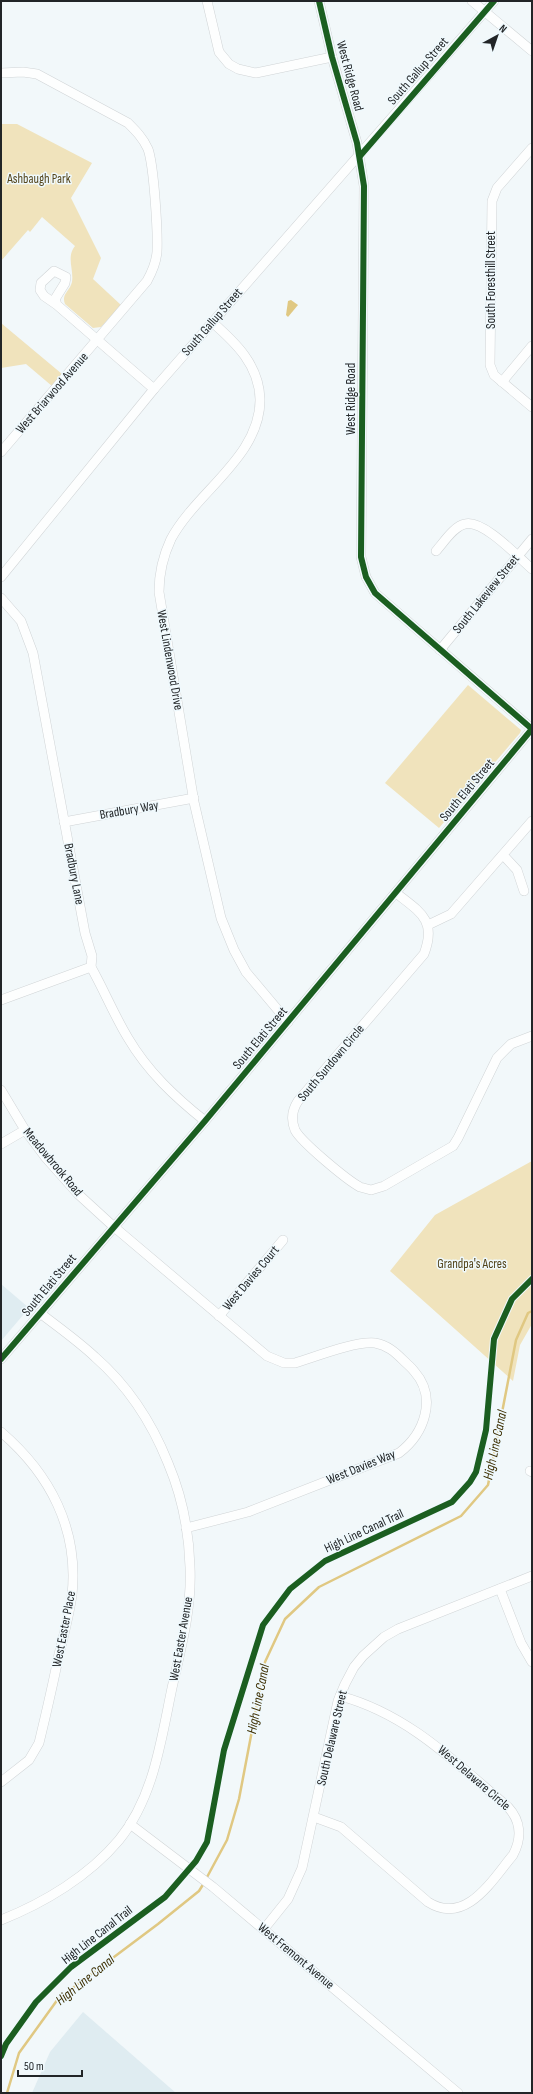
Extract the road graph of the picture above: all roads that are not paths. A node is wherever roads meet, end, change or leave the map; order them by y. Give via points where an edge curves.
1 (207, 1) edge
2 (319, 1) edge
3 (472, 1) edge
4 (494, 1) edge
5 (485, 12) junction
6 (532, 51) edge
7 (332, 57) junction
8 (1, 72) edge
9 (532, 148) edge
10 (360, 156) junction
11 (57, 305) dead end
12 (212, 322) junction
13 (97, 341) junction
14 (532, 346) edge
15 (502, 382) junction
16 (154, 389) junction
17 (532, 407) edge
18 (3, 445) edge
19 (532, 539) edge
20 (436, 551) dead end
21 (517, 556) junction
22 (532, 569) edge
23 (1, 577) edge
24 (1, 598) edge
25 (440, 650) junction
26 (532, 729) edge
27 (194, 798) junction
28 (532, 821) edge
29 (64, 822) junction
30 (503, 855) junction
31 (524, 891) dead end
32 (396, 893) junction
33 (428, 924) junction
34 (90, 967) junction
35 (1, 1000) edge
36 (288, 1022) junction
37 (532, 1036) edge
38 (1, 1090) edge
39 (205, 1121) junction
40 (25, 1130) junction
41 (1, 1144) edge
42 (113, 1226) junction
43 (283, 1240) dead end
44 (40, 1313) junction
45 (219, 1316) junction
46 (1, 1359) edge
47 (1, 1432) edge
48 (186, 1528) junction
49 (532, 1576) edge
50 (500, 1589) junction
51 (532, 1662) edge
52 (340, 1696) junction
53 (1, 1782) edge
54 (314, 1817) junction
55 (130, 1824) junction
56 (1, 1920) edge
57 (264, 1929) junction
58 (458, 2093) edge

1 - 7 street via 219,52 229,64 238,69 256,73
2 - 7 street, West Ridge Road
3 - 5 street
4 - 5 street, South Gallup Street
5 - 6 street
5 - 10 street, South Gallup Street
7 - 10 street, West Ridge Road
8 - 13 street, West Briarwood Avenue via 23,72 47,78 128,123 142,138 150,154 157,247 154,266 147,281
9 - 15 street, South Foresthill Street via 497,188 491,207 490,365 492,372
10 - 12 street, South Gallup Street
10 - 25 street, West Ridge Road via 364,186 361,556 366,577 375,593
11 - 13 street, West Briarwood Avenue
12 - 16 street, South Gallup Street
12 - 27 street, West Lindenwood Drive via 250,363 258,383 260,405 256,426 249,441 177,530 165,554 160,574 161,614
13 - 16 street, West Briarwood Avenue
13 - 18 street, West Briarwood Avenue
14 - 15 street
15 - 17 street, South Foresthill Street
16 - 23 street, South Gallup Street
19 - 21 street, South Lakeview Street
20 - 21 street via 458,527 476,523
21 - 22 street
21 - 25 street, South Lakeview Street
24 - 29 street, Bradbury Lane via 21,621 31,645
25 - 26 street, West Ridge Road
26 - 32 street, South Elati Street
27 - 29 street, Bradbury Way
27 - 36 street, West Lindenwood Drive via 221,918 232,946 256,986
28 - 30 street
29 - 34 street, Bradbury Lane via 85,934 92,956
30 - 31 street via 517,870
30 - 33 street via 451,914
32 - 33 street via 421,913
32 - 36 street, South Elati Street
33 - 37 street, South Sundown Circle via 429,935 424,954 295,1105 293,1124 300,1138 360,1187 371,1190 384,1186 453,1146 497,1058 511,1044
34 - 35 street
34 - 39 street, Bradbury Lane via 141,1058 176,1098
36 - 39 street, South Elati Street
38 - 40 street, Meadowbrook Road
39 - 42 street, South Elati Street
40 - 41 street
40 - 42 street, Meadowbrook Road via 61,1176
42 - 44 street, South Elati Street
42 - 45 street, West Davies Way
43 - 45 street, West Davies Court
44 - 46 street, South Elati Street
44 - 48 street, West Easter Avenue via 114,1375 136,1404 160,1444 176,1482
45 - 48 street, West Davies Way via 267,1356 284,1363 295,1363 359,1344 383,1346 396,1353 418,1376 425,1392 426,1411 415,1439 399,1453 248,1512
47 - 53 street, West Easter Place via 20,1448 54,1496 66,1529 73,1578 70,1606 39,1743 29,1760
48 - 55 street, West Easter Avenue via 190,1583 186,1627 154,1771
49 - 50 street, South Delaware Street
50 - 51 street via 521,1643
50 - 52 street, South Delaware Street via 384,1637 354,1667
52 - 54 street, South Delaware Street
52 - 54 street, West Delaware Circle via 372,1707 413,1728 513,1813 518,1822 520,1836 513,1855 475,1900 458,1909 444,1909 428,1902 340,1827
54 - 57 street, South Delaware Street via 298,1881 288,1899
55 - 56 street, West Easter Avenue via 103,1857 85,1872 45,1900
55 - 57 street, West Fremont Avenue
57 - 58 street, West Fremont Avenue

